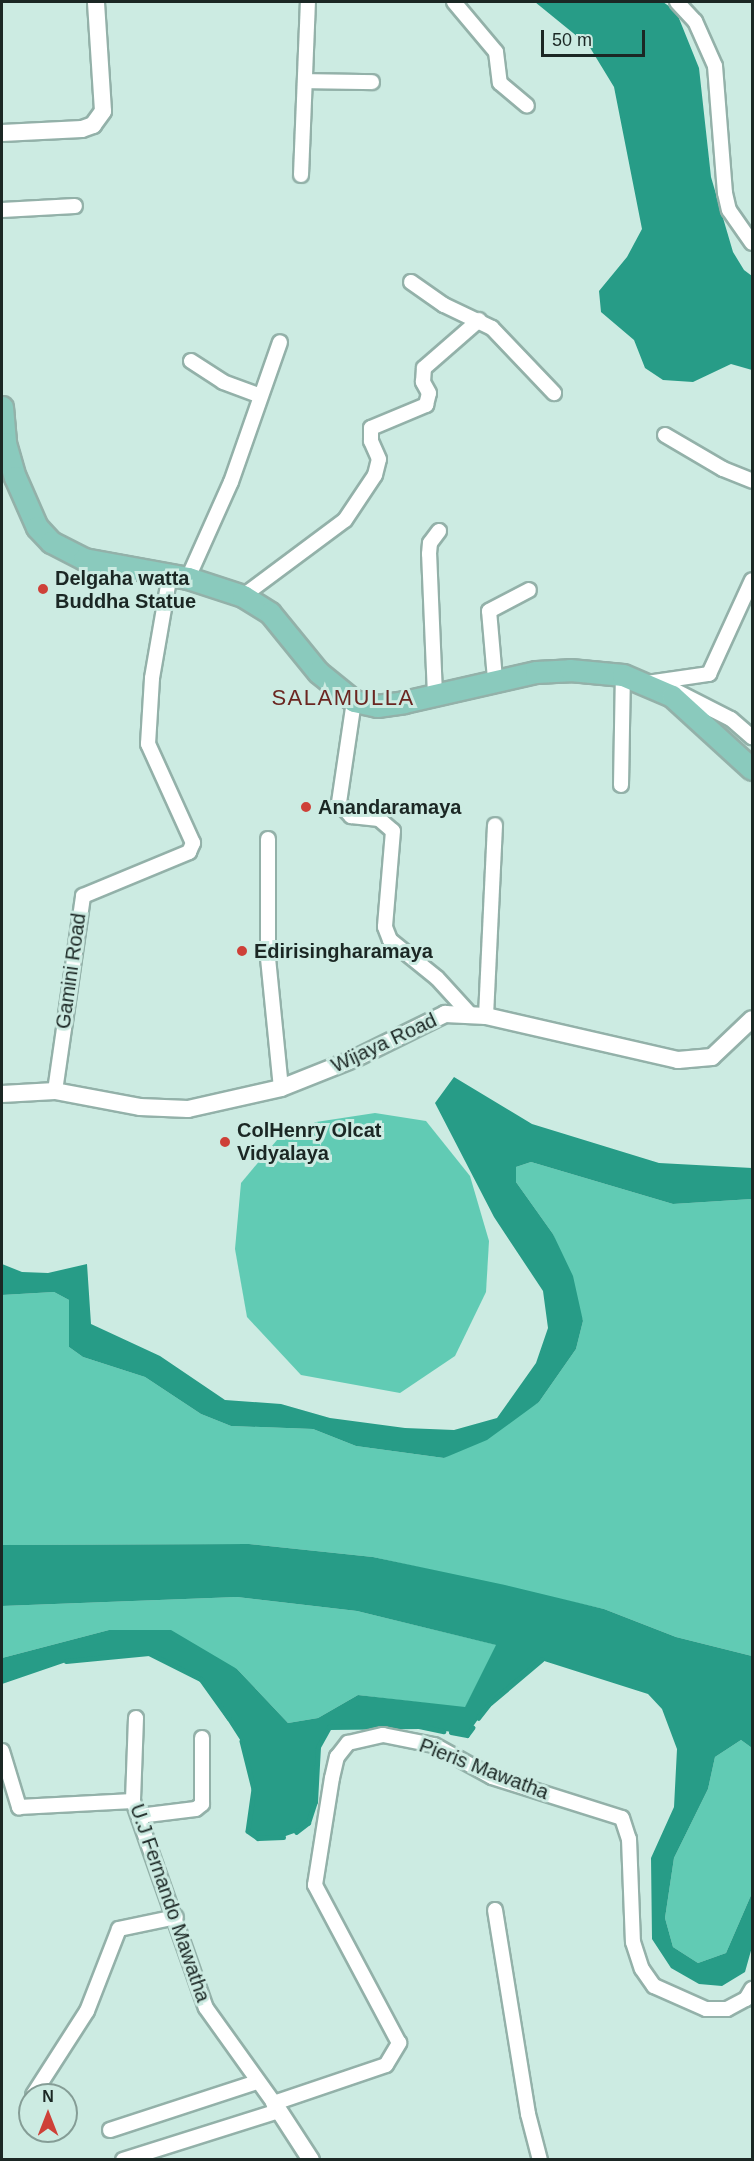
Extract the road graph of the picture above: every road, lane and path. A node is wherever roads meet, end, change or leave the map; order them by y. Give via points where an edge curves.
1 (96, 2) edge
2 (308, 2) edge
3 (454, 2) edge
4 (677, 2) edge
5 (305, 81) junction
6 (372, 82) dead end
7 (527, 106) dead end
8 (2, 133) edge
9 (301, 176) dead end
10 (75, 206) dead end
11 (2, 210) edge
12 (753, 243) edge
13 (411, 282) dead end
14 (479, 320) junction
15 (280, 342) dead end
16 (191, 361) dead end
17 (554, 393) dead end
18 (261, 396) junction
19 (2, 407) edge
20 (665, 435) dead end
21 (753, 481) edge
22 (439, 531) dead end
23 (179, 576) junction
24 (753, 580) edge
25 (529, 590) dead end
26 (243, 596) junction
27 (623, 675) junction
28 (495, 679) junction
29 (650, 683) junction
30 (435, 695) junction
31 (354, 701) junction
32 (753, 737) edge
33 (753, 769) edge
34 (621, 784) dead end
35 (495, 825) dead end
36 (268, 839) dead end
37 (478, 1015) junction
38 (753, 1019) edge
39 (281, 1088) junction
40 (55, 1091) junction
41 (2, 1094) edge
42 (136, 1718) dead end
43 (202, 1738) dead end
44 (2, 1751) edge
45 (133, 1801) junction
46 (139, 1816) junction
47 (495, 1910) dead end
48 (176, 1917) junction
49 (753, 1989) edge
50 (257, 2082) junction
51 (41, 2083) edge
52 (276, 2107) junction
53 (110, 2130) dead end
54 (142, 2158) edge
55 (123, 2160) edge
56 (311, 2160) edge
57 (540, 2160) edge

1 - 8 street via 103,111 98,118 82,129
2 - 5 street
3 - 7 street via 496,52 500,83
4 - 12 street via 695,21 711,55 718,85 725,194 732,215
5 - 6 street
5 - 9 street
10 - 11 street
13 - 14 street via 444,305
14 - 17 street via 511,345
14 - 26 street via 424,368 423,382 429,393 426,405 372,428 370,441 379,459 375,475 345,520
15 - 18 street
16 - 18 street via 223,382
18 - 23 street via 231,482
19 - 23 main road via 5,443 15,477 27,510 51,542 84,559
20 - 21 street via 723,469
22 - 30 street via 430,543 429,554
23 - 26 main road
23 - 40 street, Gamini Road via 152,678 148,744 193,843 189,852 82,896
24 - 29 street via 709,674
25 - 28 street via 489,611
26 - 31 main road via 270,613 318,672
27 - 28 main road via 570,670
27 - 29 main road
27 - 34 street
28 - 30 main road
29 - 32 street via 731,719
29 - 33 main road via 672,696
30 - 31 main road via 377,706
31 - 37 street via 339,803 351,816 379,819 393,831 385,927 390,940
35 - 37 street
36 - 39 street via 268,958
37 - 38 street, Wijaya Road via 678,1060 712,1057
37 - 39 street, Wijaya Road via 446,1014 421,1023 354,1059
39 - 40 street, Wijaya Road via 188,1109 140,1107
40 - 41 street, Wijaya Road
42 - 45 street, U.J Fernando Mawatha
43 - 46 street via 202,1804 196,1809
44 - 45 street via 19,1807
45 - 46 street, U.J Fernando Mawatha
46 - 48 street, U.J Fernando Mawatha
47 - 57 street via 528,2114
48 - 50 street, U.J Fernando Mawatha via 206,2008
48 - 51 street via 119,1929 87,2011
49 - 52 street, Pieris Mawatha via 746,1999 727,2009 706,2009 654,1986 642,1969 633,1942 629,1839 622,1818 492,1777 434,1745 383,1735 348,1743 337,1757 332,1778 315,1885 399,2043 386,2065
50 - 52 street, U.J Fernando Mawatha
50 - 53 street
52 - 54 street, Pieris Mawatha
52 - 56 street
54 - 55 street, Pieris Mawatha

